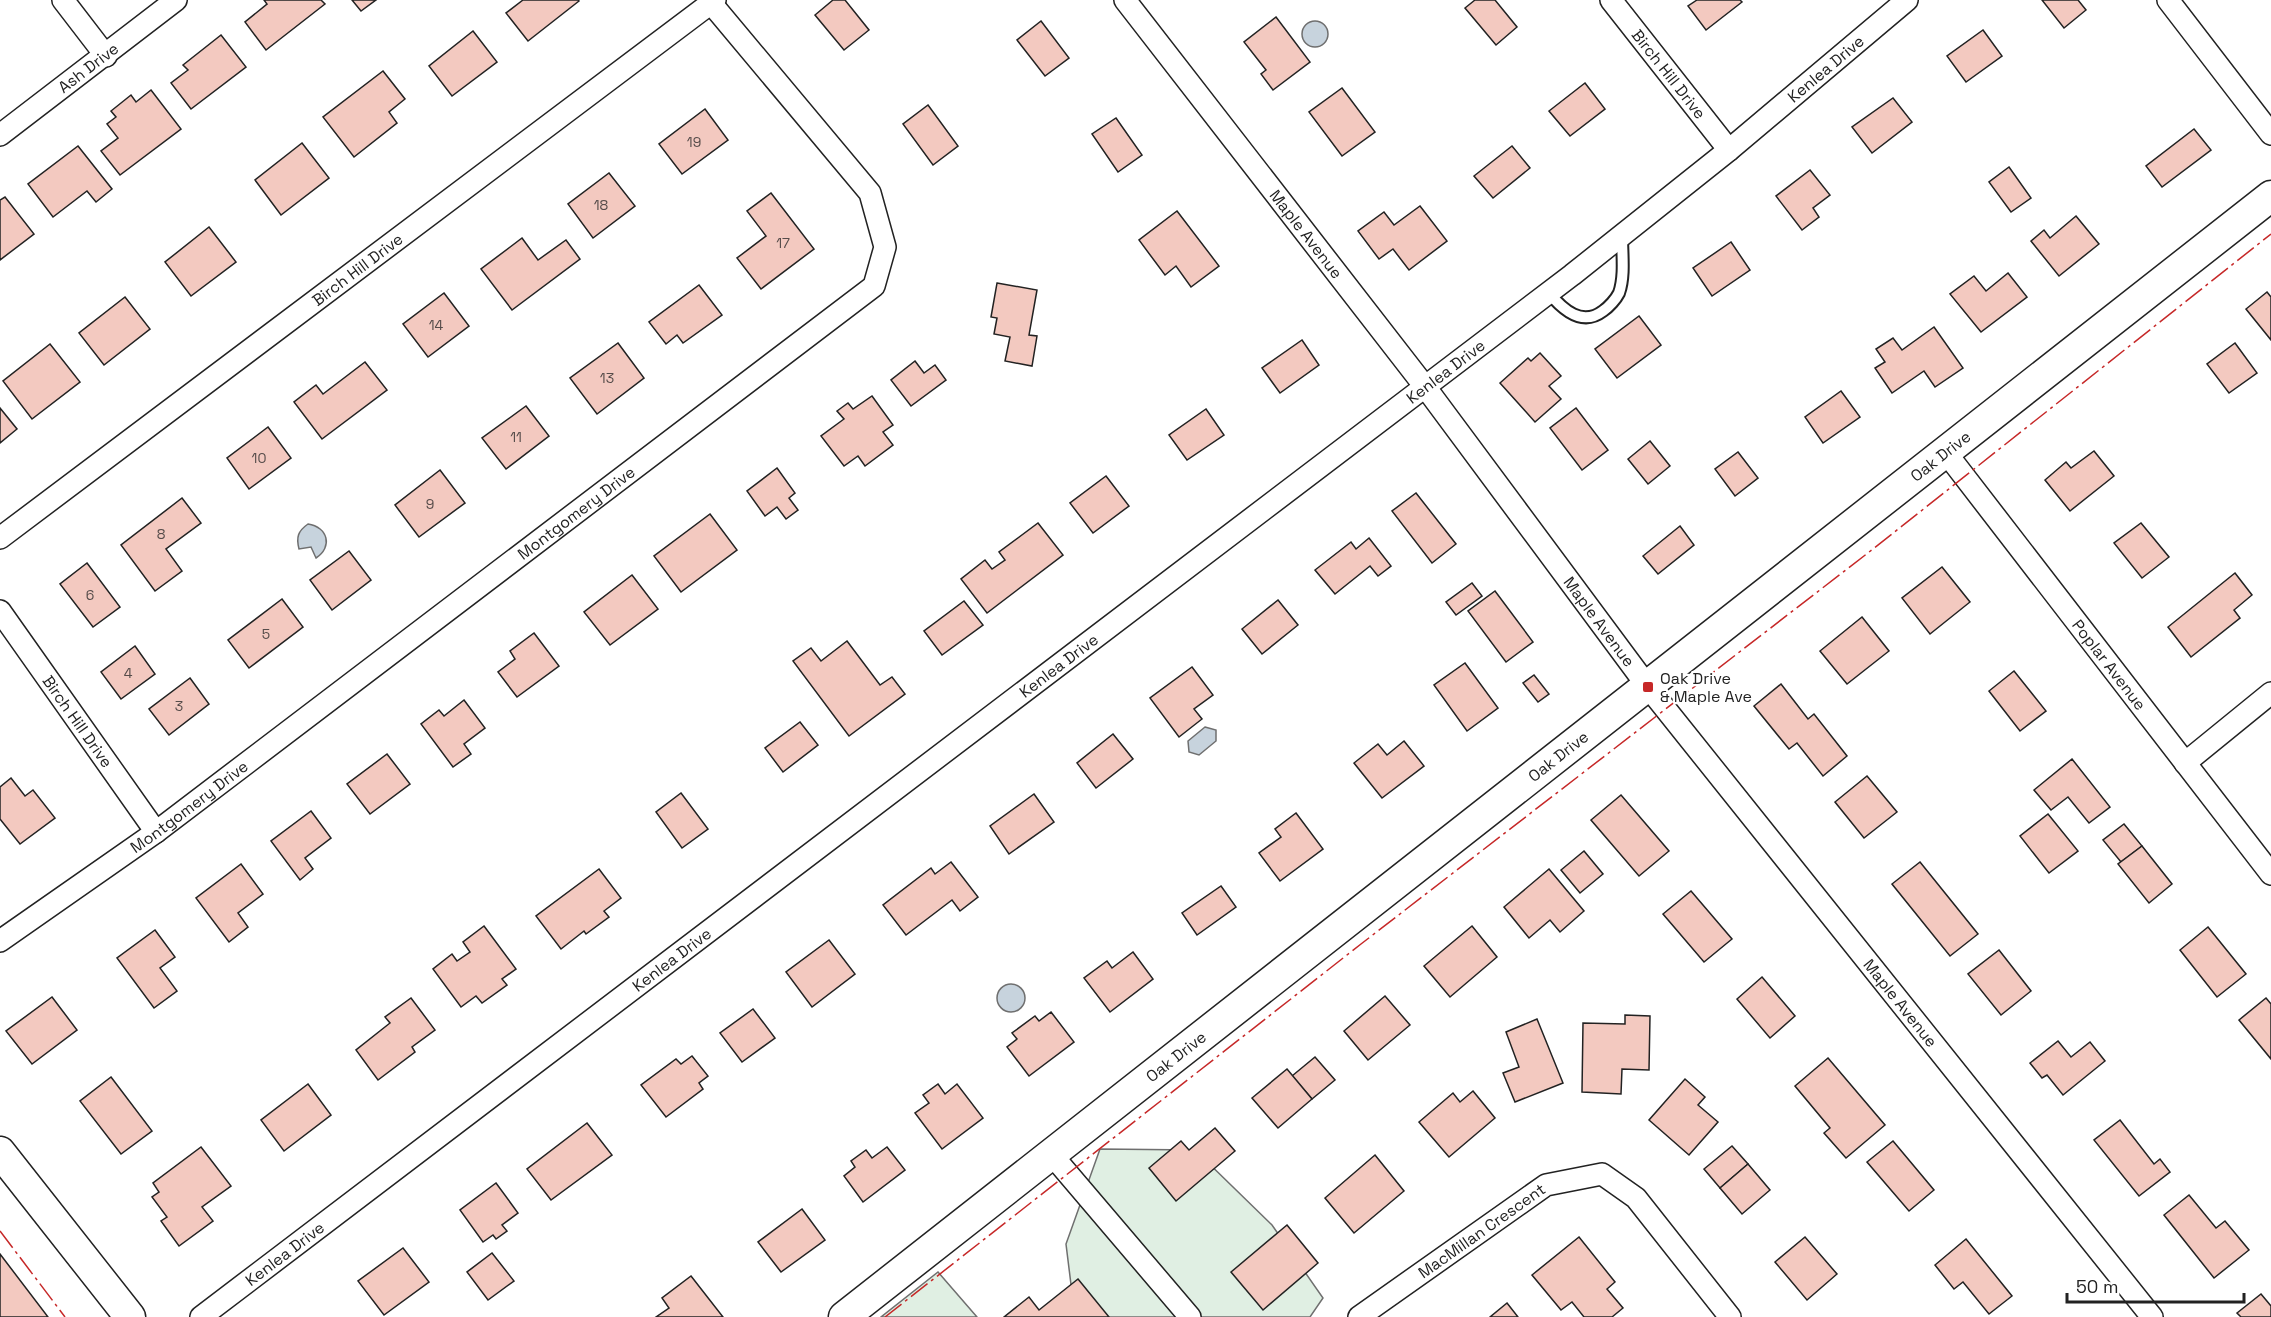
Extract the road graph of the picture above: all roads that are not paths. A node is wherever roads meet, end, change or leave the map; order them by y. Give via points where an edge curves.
1 (63, 0) edge
2 (176, 0) edge
3 (1125, 0) edge
4 (1611, 0) edge
5 (1907, 0) edge
6 (2168, 0) edge
7 (713, 2) edge
8 (106, 56) junction
9 (2271, 134) edge
10 (0, 135) edge
11 (1728, 150) junction
12 (2271, 196) edge
13 (1622, 235) junction
14 (1549, 293) junction
15 (1426, 388) junction
16 (1947, 454) junction
17 (0, 538) edge
18 (0, 611) edge
19 (1648, 687) junction
20 (2271, 693) edge
21 (2185, 763) junction
22 (156, 832) junction
23 (2271, 874) edge
24 (0, 941) edge
25 (0, 1152) edge
26 (1052, 1155) junction
27 (130, 1317) edge
28 (201, 1317) edge
29 (844, 1317) edge
30 (1190, 1317) edge
31 (1359, 1317) edge
32 (1730, 1317) edge
33 (2152, 1317) edge

1 - 8 street
2 - 8 street, Ash Drive
3 - 15 street, Maple Avenue
4 - 11 street, Birch Hill Drive
5 - 11 street, Kenlea Drive
6 - 9 street
7 - 17 street, Birch Hill Drive
7 - 22 street, Montgomery Drive via 870,193 885,247 874,286
8 - 10 street, Ash Drive
11 - 13 street, Kenlea Drive
12 - 16 street, Oak Drive
13 - 14 street, Kenlea Drive
13 - 14 lane via 1622,278 1618,295 1606,309 1593,317 1576,317
14 - 15 street, Kenlea Drive
15 - 19 street, Maple Avenue
15 - 28 street, Kenlea Drive
16 - 19 street, Oak Drive
16 - 21 street, Poplar Avenue
18 - 22 street, Birch Hill Drive
19 - 26 street, Oak Drive
19 - 33 street, Maple Avenue
20 - 21 street
21 - 23 street, Poplar Avenue
22 - 24 street, Montgomery Drive
25 - 27 street
26 - 29 street, Oak Drive
26 - 30 street
31 - 32 street, MacMillan Crescent via 1546,1185 1602,1174 1636,1197

